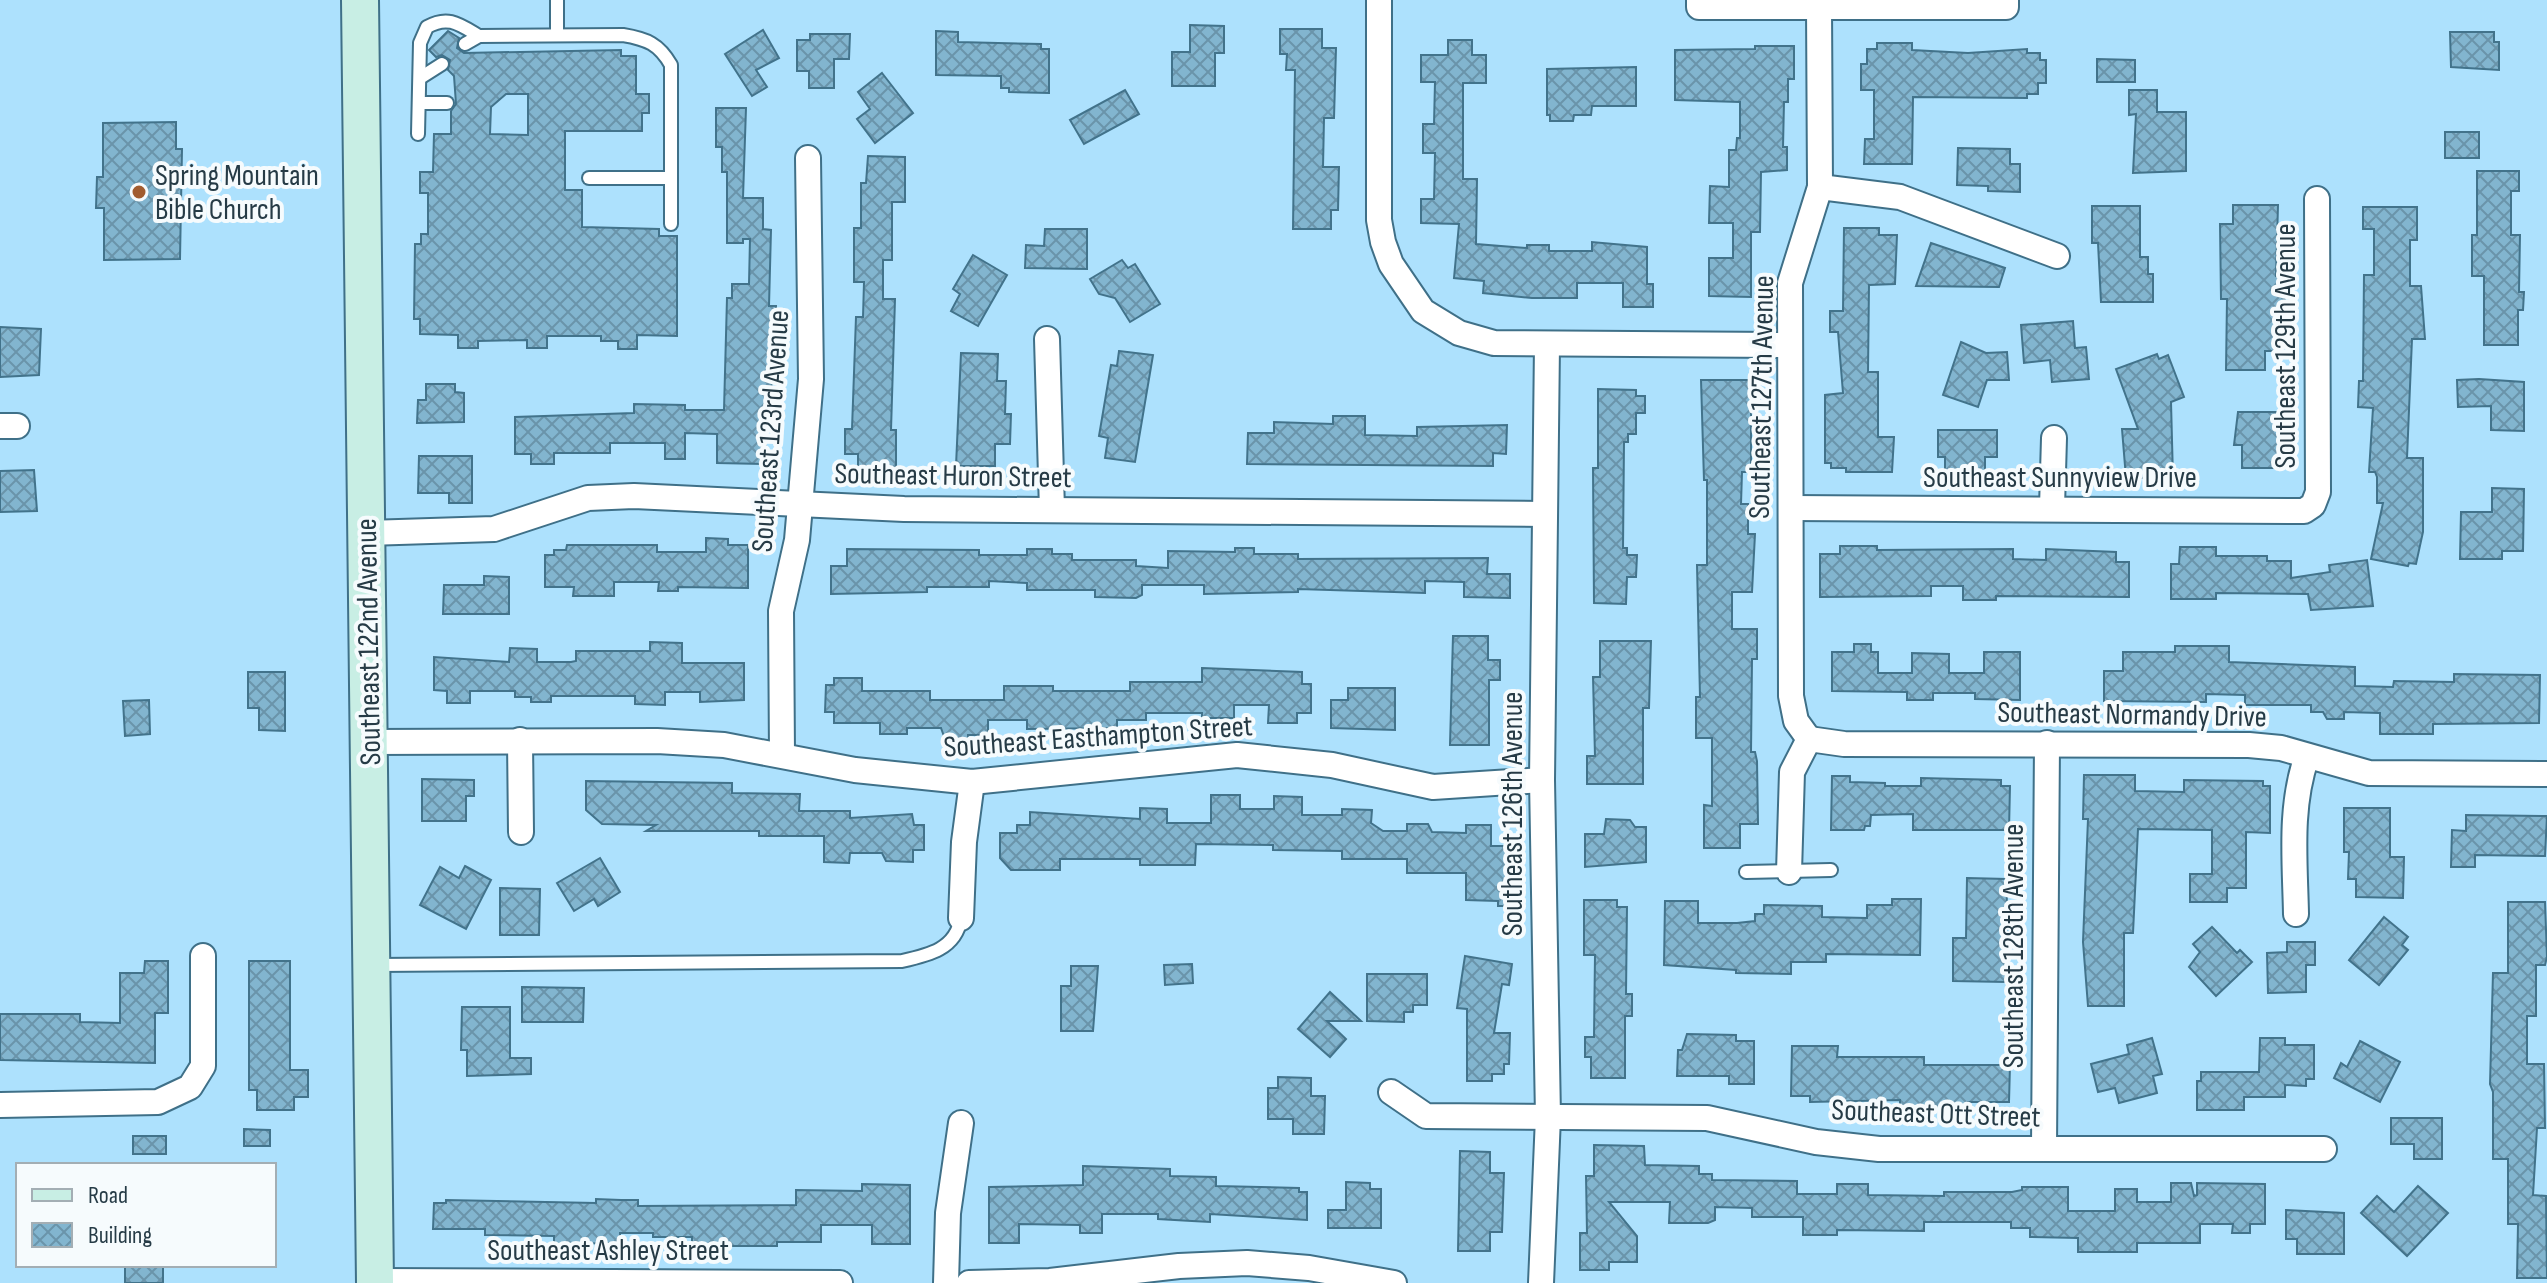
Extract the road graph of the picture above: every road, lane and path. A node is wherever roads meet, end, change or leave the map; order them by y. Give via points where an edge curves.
1 (360, 0) edge
2 (557, 0) edge
3 (1379, 0) edge
4 (1699, 4) edge
5 (2006, 4) edge
6 (1819, 6) junction
7 (557, 35) junction
8 (479, 36) junction
9 (465, 44) dead end
10 (442, 64) dead end
11 (420, 78) junction
12 (419, 103) junction
13 (447, 103) dead end
14 (418, 134) dead end
15 (808, 158) dead end
16 (589, 178) dead end
17 (671, 178) junction
18 (1820, 187) junction
19 (2317, 199) dead end
20 (671, 224) dead end
21 (2057, 256) dead end
22 (1047, 339) dead end
23 (1547, 344) junction
24 (1788, 345) junction
25 (2054, 438) dead end
26 (2318, 492) joint
27 (801, 503) junction
28 (2052, 507) junction
29 (1791, 508) junction
30 (1052, 510) junction
31 (1544, 514) junction
32 (367, 533) junction
33 (1809, 739) junction
34 (520, 740) junction
35 (369, 742) junction
36 (2047, 743) junction
37 (782, 755) junction
38 (2307, 756) junction
39 (2547, 774) edge
40 (1542, 780) junction
41 (972, 782) junction
42 (521, 832) dead end
43 (1831, 870) dead end
44 (1746, 872) dead end
45 (1789, 872) junction
46 (2296, 914) dead end
47 (961, 918) joint
48 (203, 956) dead end
49 (372, 965) junction
50 (1391, 1092) dead end
51 (0, 1105) edge
52 (1548, 1117) junction
53 (961, 1123) dead end
54 (2044, 1148) junction
55 (2324, 1149) dead end
56 (375, 1282) edge
57 (840, 1283) edge
58 (946, 1283) edge
59 (969, 1283) edge
60 (1394, 1283) edge
61 (1541, 1283) edge

1 - 32 main road, Southeast 122nd Avenue
2 - 7 lane
3 - 23 street via 1379,220 1391,264 1423,311 1459,333 1494,343
4 - 6 street
5 - 6 street
6 - 18 street, Southeast 127th Avenue
7 - 8 lane
7 - 17 lane via 623,35 661,47 671,65
8 - 9 lane
8 - 11 lane via 450,19 427,27 420,43
10 - 11 lane
11 - 12 lane
12 - 13 lane
12 - 14 lane
15 - 27 street, Southeast 123rd Avenue via 811,379
16 - 17 lane
17 - 20 lane
18 - 21 street via 1900,197
18 - 24 street, Southeast 127th Avenue via 1790,283
19 - 26 street, Southeast 129th Avenue
22 - 30 street
23 - 24 street
23 - 31 street, Southeast 126th Avenue
24 - 29 street, Southeast 127th Avenue
25 - 28 street
26 - 28 street, Southeast Sunnyview Drive via 2304,511
27 - 30 street, Southeast Huron Street
27 - 32 street, Southeast Huron Street via 588,498 494,529
27 - 37 street, Southeast 123rd Avenue via 794,564 781,611
28 - 29 street, Southeast Sunnyview Drive
29 - 33 street, Southeast 127th Avenue via 1791,696 1796,721
30 - 31 street, Southeast Huron Street
31 - 40 street, Southeast 126th Avenue
32 - 35 main road, Southeast 122nd Avenue
33 - 36 street, Southeast Normandy Drive via 1844,744
33 - 45 street via 1792,772
34 - 35 street, Southeast Easthampton Street
34 - 37 street, Southeast Easthampton Street via 657,741
34 - 42 street
35 - 49 main road, Southeast 122nd Avenue
36 - 38 street, Southeast Normandy Drive via 2249,745
36 - 54 street, Southeast 128th Avenue
37 - 41 street, Southeast Easthampton Street via 912,778
38 - 39 street, Southeast Normandy Drive via 2369,773
38 - 46 street via 2295,812
40 - 41 street, Southeast Easthampton Street via 1433,787 1287,758 1237,755
40 - 52 street, Southeast 126th Avenue
41 - 47 street
43 - 45 lane
44 - 45 lane
47 - 49 lane via 944,948 902,961
48 - 51 street via 203,1066 190,1087 158,1102
49 - 56 main road, Southeast 122nd Avenue
50 - 52 street, Southeast Ott Street via 1426,1116
52 - 54 street, Southeast Ott Street via 1707,1118 1816,1142 1879,1149
52 - 61 street, Southeast 126th Avenue
53 - 58 street via 948,1213
54 - 55 street, Southeast Ott Street
56 - 57 street, Southeast Ashley Street
59 - 60 street via 1247,1263

